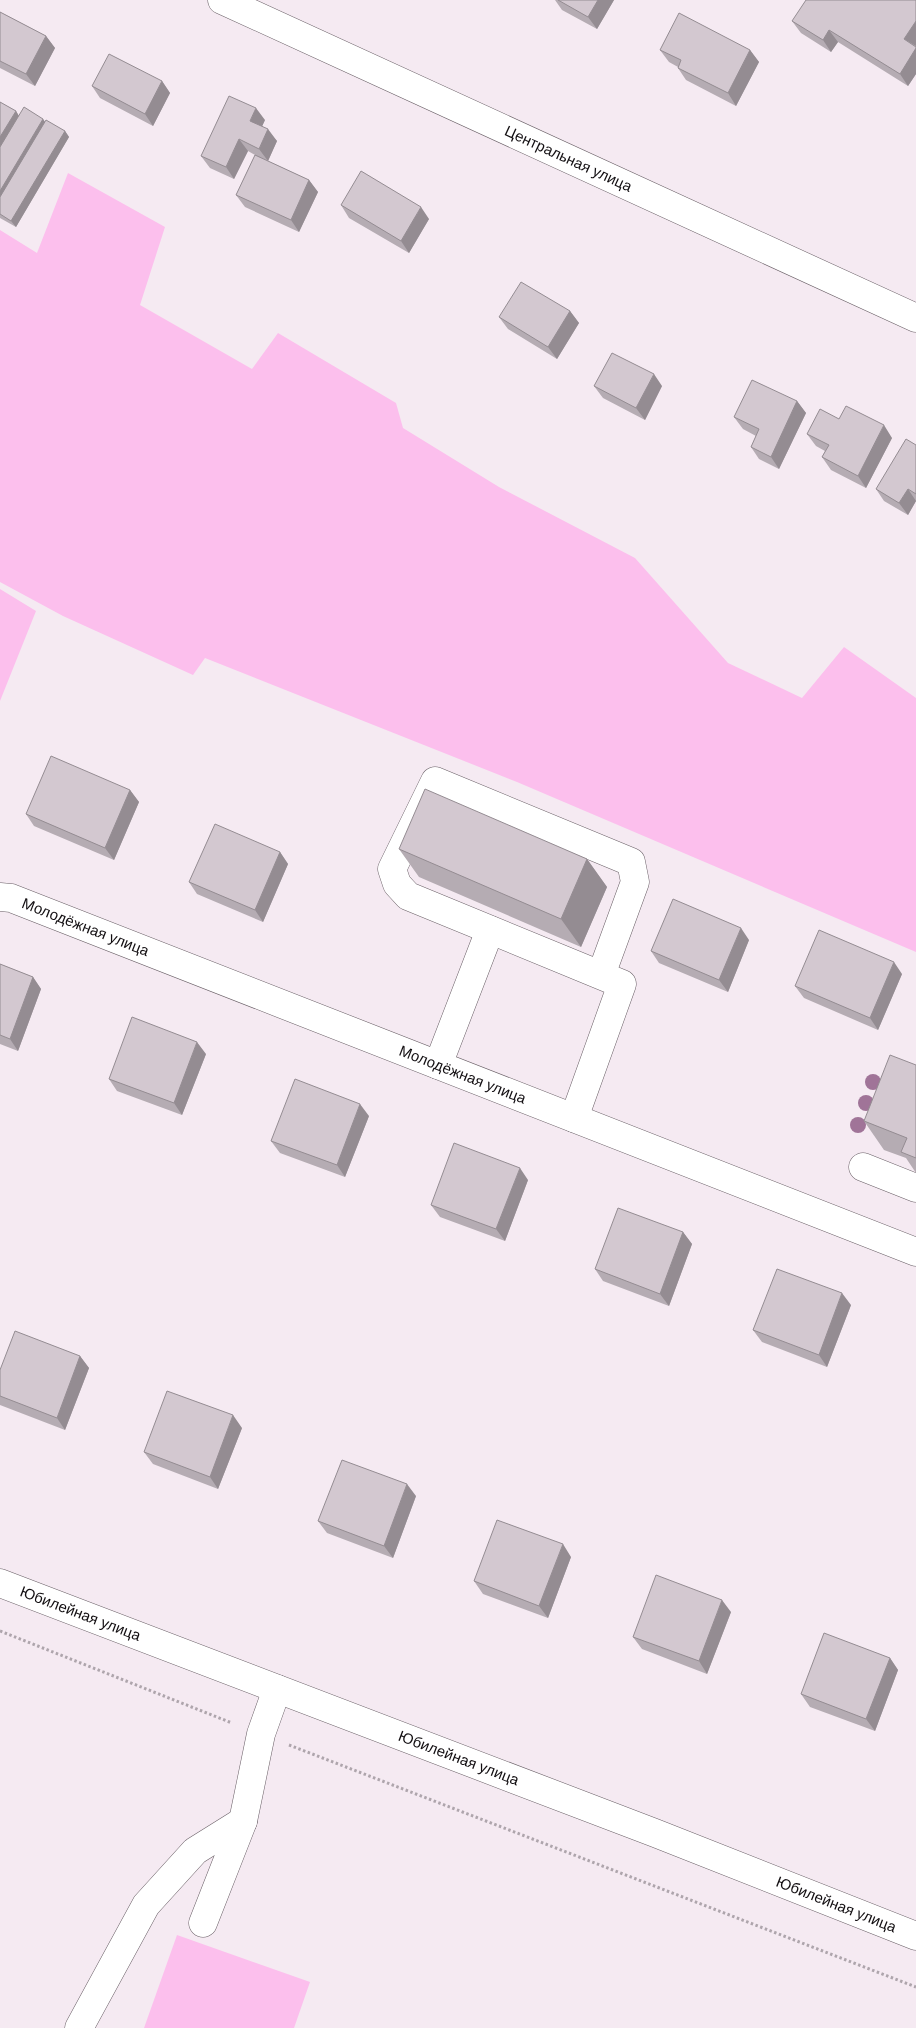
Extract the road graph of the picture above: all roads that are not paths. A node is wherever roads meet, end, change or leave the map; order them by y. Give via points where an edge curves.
1 (222, 0) edge
2 (916, 318) edge
3 (5, 898) edge
4 (490, 930) junction
5 (601, 975) junction
6 (438, 1065) junction
7 (574, 1118) junction
8 (863, 1167) dead end
9 (916, 1188) edge
10 (916, 1252) edge
11 (0, 1583) edge
12 (276, 1689) junction
13 (242, 1821) junction
14 (203, 1923) dead end
15 (916, 1936) edge
16 (79, 2028) edge

1 - 2 street, Центральная улица
3 - 6 street, Молодёжная улица
4 - 5 street
4 - 5 street via 408,896 397,884 392,869 435,781 631,862 635,882
4 - 6 street
5 - 7 street via 622,984
6 - 7 street, Молодёжная улица
7 - 10 street, Молодёжная улица
8 - 9 street
11 - 12 street, Юбилейная улица
12 - 13 street via 261,1734
12 - 15 street, Юбилейная улица
13 - 14 street
13 - 16 street via 195,1850 146,1905

